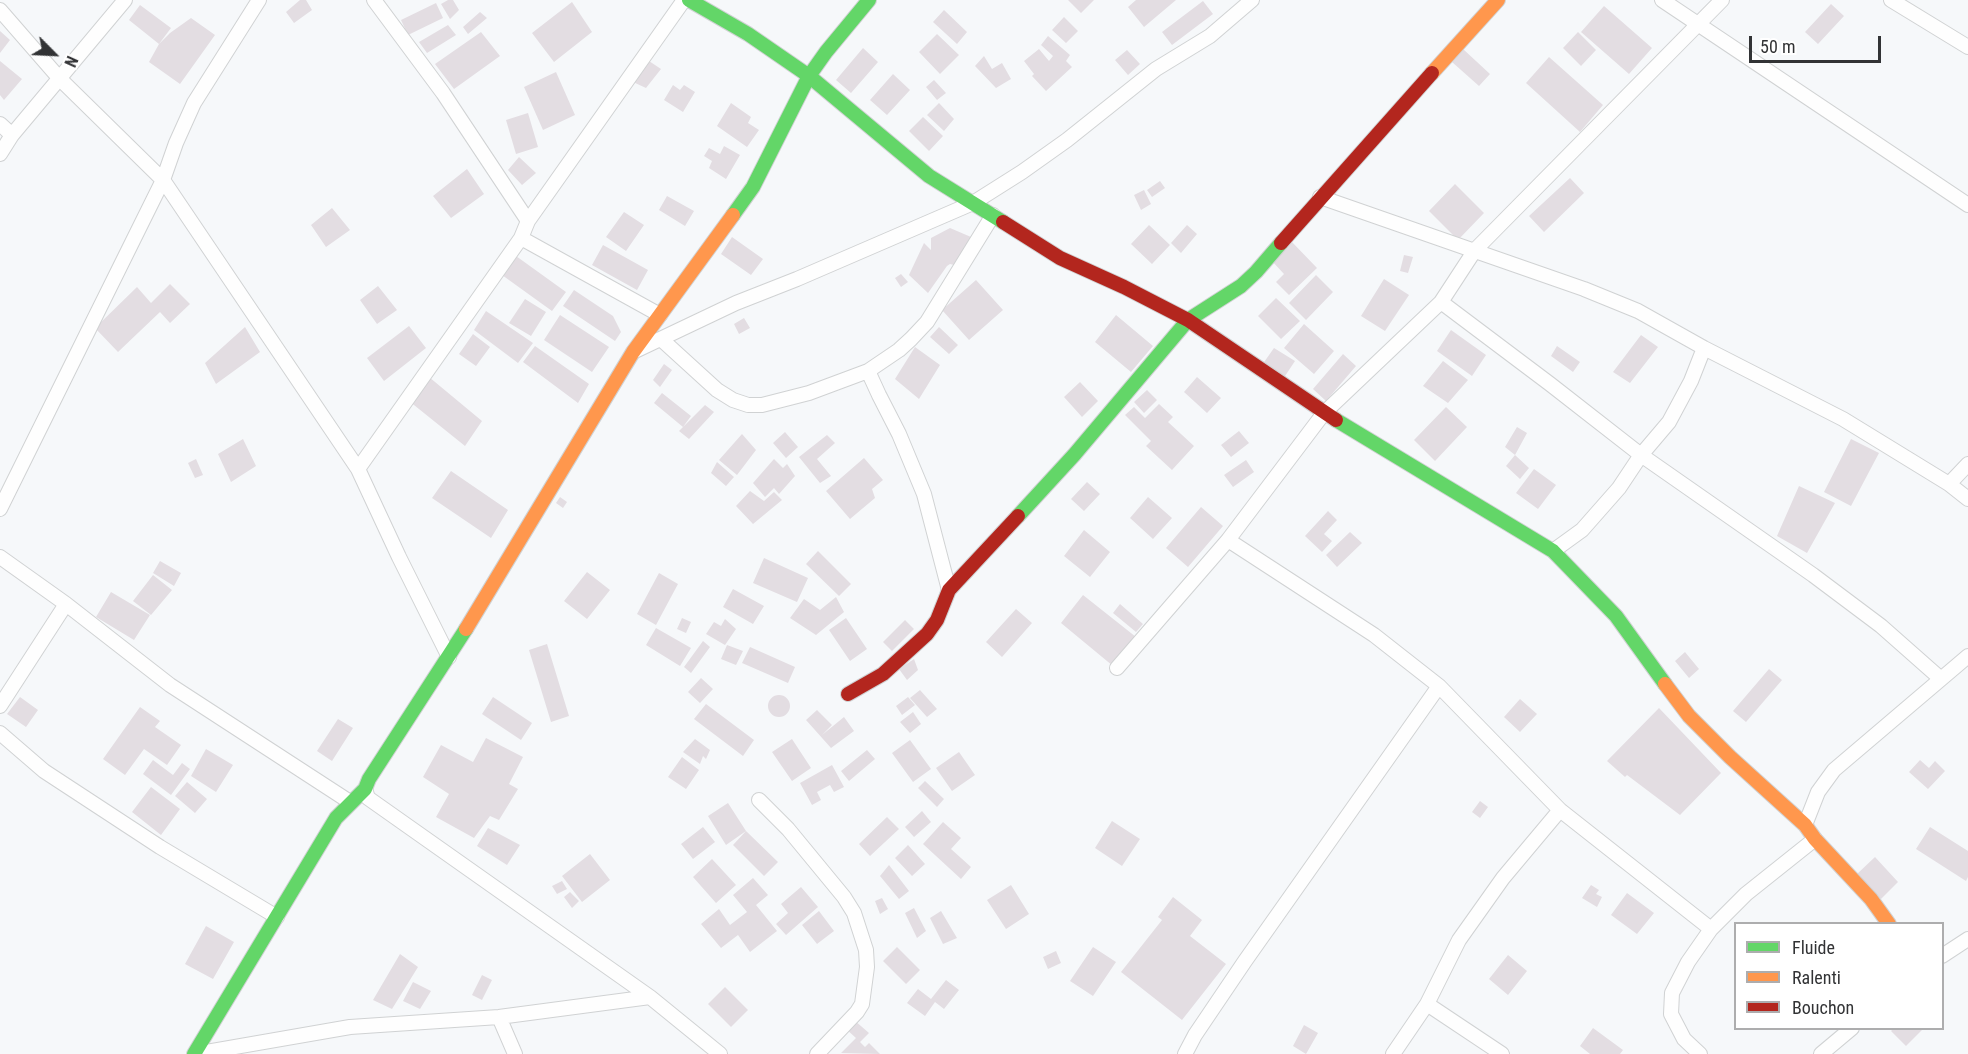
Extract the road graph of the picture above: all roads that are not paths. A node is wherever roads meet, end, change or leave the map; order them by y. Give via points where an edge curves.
1 (125, 0) edge
2 (259, 0) edge
3 (374, 0) edge
4 (684, 0) edge
5 (689, 0) edge
6 (869, 0) edge
7 (1252, 0) edge
8 (1498, 0) edge
9 (1662, 0) edge
10 (1722, 0) edge
11 (1901, 2) edge
12 (0, 10) edge
13 (1699, 25) junction
14 (1968, 47) edge
15 (809, 76) junction
16 (60, 79) junction
17 (0, 124) edge
18 (12, 135) junction
19 (0, 154) edge
20 (163, 180) junction
21 (1320, 196) junction
22 (973, 203) junction
23 (1968, 205) edge
24 (993, 215) junction
25 (528, 221) junction
26 (521, 238) junction
27 (1475, 250) junction
28 (1441, 302) junction
29 (660, 315) junction
30 (1188, 320) junction
31 (661, 339) junction
32 (1704, 348) junction
33 (633, 352) junction
34 (868, 371) junction
35 (1324, 413) junction
36 (1641, 456) junction
37 (1968, 464) edge
38 (358, 469) junction
39 (1949, 484) junction
40 (1968, 499) edge
41 (0, 509) edge
42 (1228, 540) junction
43 (1552, 551) junction
44 (0, 557) edge
45 (949, 590) junction
46 (66, 604) junction
47 (1968, 656) edge
48 (449, 657) junction
49 (1117, 669) dead end
50 (1941, 680) junction
51 (1439, 686) junction
52 (848, 694) dead end
53 (0, 706) edge
54 (0, 733) edge
55 (365, 789) junction
56 (759, 800) dead end
57 (350, 802) junction
58 (1560, 810) junction
59 (1805, 825) junction
60 (1815, 839) junction
61 (277, 917) junction
62 (1888, 922) edge
63 (1712, 929) junction
64 (1968, 939) edge
65 (1944, 955) edge
66 (650, 997) junction
67 (1427, 1004) junction
68 (499, 1017) junction
69 (1851, 1030) edge
70 (715, 1052) edge
71 (195, 1054) edge
72 (515, 1054) edge
73 (817, 1054) edge
74 (1185, 1054) edge
75 (1393, 1054) edge
76 (1502, 1054) edge
77 (1700, 1054) edge
78 (1821, 1054) edge

1 - 16 street
2 - 20 street via 194,103
3 - 25 street via 443,93
4 - 25 street
5 - 15 street
6 - 15 street
7 - 22 street via 1210,36 1156,69 1067,140
8 - 21 street
9 - 13 street
10 - 13 street
11 - 14 street
12 - 16 street
13 - 23 street
13 - 27 street
15 - 22 street via 929,176
15 - 29 street via 753,187
16 - 18 street
16 - 20 street
17 - 18 street
18 - 19 street
20 - 38 street
20 - 41 street
21 - 27 street
21 - 30 street via 1256,272
22 - 24 street
22 - 31 street via 736,303
24 - 30 street via 1060,258
24 - 34 street via 927,322 899,350
25 - 26 street
26 - 29 street
26 - 38 street
27 - 28 street
27 - 32 street via 1638,311
28 - 35 street
28 - 36 street
29 - 33 street
30 - 35 street
30 - 45 street via 1074,455
31 - 33 street
31 - 34 street via 717,390 748,405 809,393
32 - 36 street via 1669,422
32 - 39 street via 1843,419
33 - 48 street
34 - 45 street via 900,434 924,494
35 - 42 street
35 - 43 street
36 - 43 street via 1582,530
36 - 50 street via 1813,574 1881,626
37 - 39 street
38 - 48 street
39 - 40 street
42 - 49 street
42 - 51 street via 1374,635
43 - 59 street via 1616,616 1689,716
44 - 46 street
45 - 52 street via 927,634 883,674
46 - 53 street
46 - 57 street via 170,685
47 - 50 street
48 - 55 street
50 - 59 street via 1834,770 1818,792
51 - 58 street
51 - 74 street via 1245,961
54 - 61 street via 44,771
55 - 57 street
55 - 66 street via 368,798
56 - 73 street via 844,897 854,913 866,950 862,1004
57 - 61 street via 322,840
58 - 63 street
58 - 67 street via 1503,878 1459,940
59 - 60 street
60 - 62 street
60 - 63 street via 1746,894
61 - 71 street
63 - 77 street via 1672,993 1671,1014 1684,1039
64 - 65 street
66 - 68 street
66 - 70 street
67 - 75 street
67 - 76 street
68 - 71 street via 350,1028
68 - 72 street
69 - 78 street

